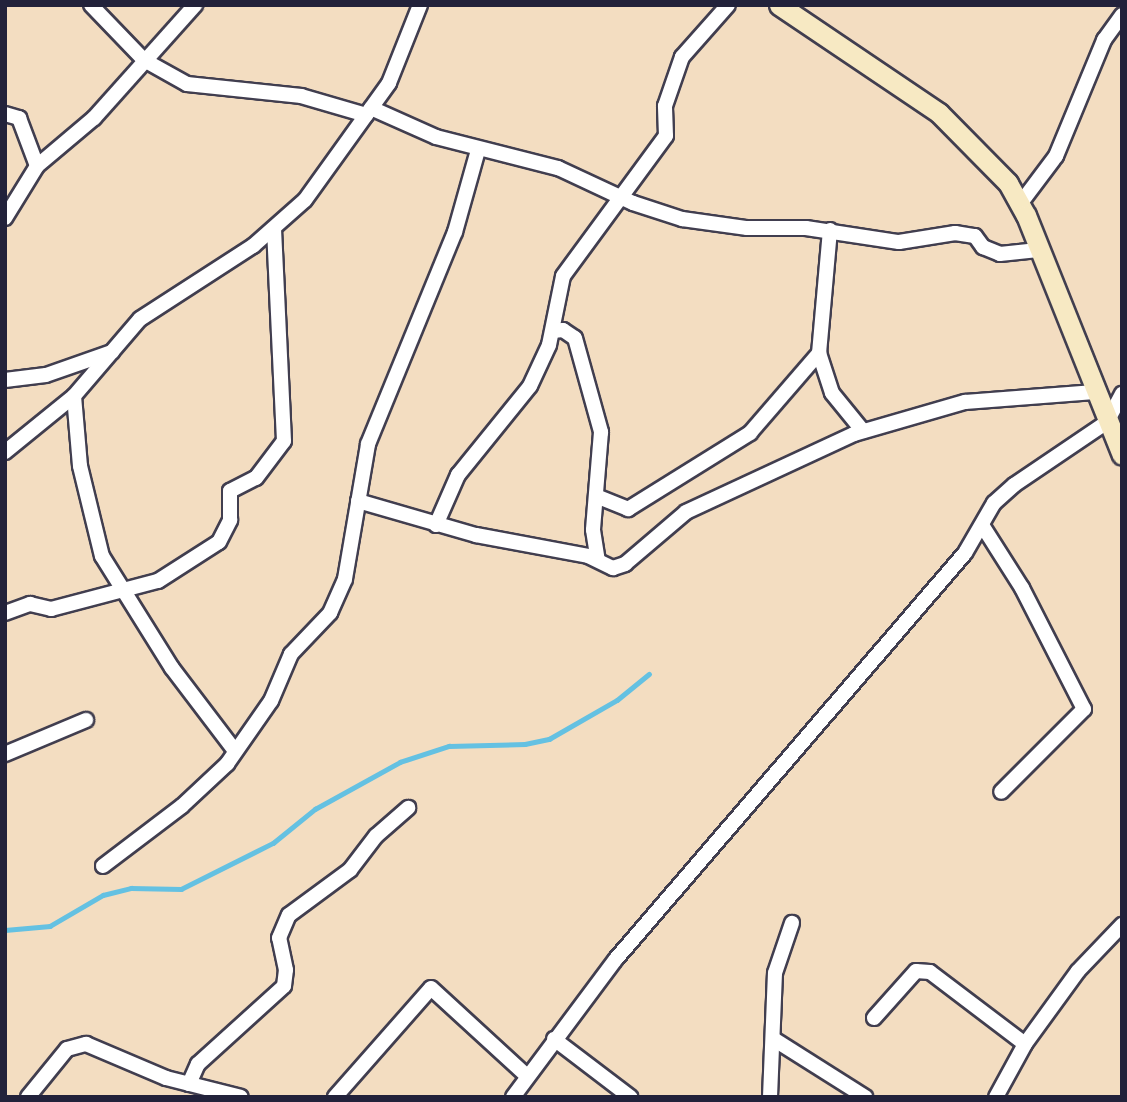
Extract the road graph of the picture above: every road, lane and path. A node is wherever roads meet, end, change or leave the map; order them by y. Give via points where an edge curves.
1 (91, 5) edge
2 (195, 5) edge
3 (420, 5) edge
4 (727, 5) edge
5 (793, 9) edge
6 (1122, 15) edge
7 (144, 60) junction
8 (369, 111) junction
9 (5, 114) edge
10 (478, 149) junction
11 (37, 166) junction
12 (619, 197) junction
13 (1020, 204) junction
14 (5, 218) edge
15 (274, 229) junction
16 (830, 230) junction
17 (1038, 250) junction
18 (553, 331) junction
19 (112, 352) junction
20 (819, 354) junction
21 (5, 380) edge
22 (1095, 392) junction
23 (1122, 394) edge
24 (74, 396) junction
25 (1107, 422) junction
26 (863, 431) junction
27 (5, 452) edge
28 (1122, 455) edge
29 (596, 496) junction
30 (358, 501) junction
31 (436, 524) junction
32 (982, 524) junction
33 (598, 560) junction
34 (122, 591) junction
35 (5, 613) edge
36 (86, 720) dead end
37 (235, 751) junction
38 (5, 754) edge
39 (1001, 792) dead end
40 (408, 808) dead end
41 (103, 866) dead end
42 (792, 923) dead end
43 (1122, 925) edge
44 (874, 1018) dead end
45 (554, 1039) junction
46 (775, 1040) junction
47 (1025, 1044) junction
48 (527, 1076) junction
49 (189, 1084) junction
50 (28, 1097) edge
51 (241, 1097) edge
52 (335, 1097) edge
53 (513, 1097) edge
54 (630, 1097) edge
55 (770, 1097) edge
56 (865, 1097) edge
57 (996, 1097) edge

1 - 7 street
2 - 7 street
3 - 8 street via 395,71
4 - 12 street via 682,57 665,106 666,136
5 - 13 street via 939,113 991,162
6 - 13 street via 1104,40 1056,156
7 - 8 street via 187,84 301,96
7 - 11 street via 94,118
8 - 10 street
8 - 15 street via 328,173
9 - 11 street via 19,118
10 - 12 street via 558,168
10 - 30 street via 455,232 368,444
11 - 14 street
12 - 16 street via 682,219 747,228
12 - 18 street via 563,276
13 - 17 street
15 - 19 street via 140,319
15 - 34 street via 285,432 281,450 256,478 230,491 230,520 214,548 158,581
16 - 17 street via 898,242 955,233 975,236 983,247 1000,254
16 - 20 street
17 - 22 street
18 - 29 street via 575,338 582,358 601,432
18 - 31 street via 530,386 458,475
19 - 21 street via 62,371
19 - 24 street
20 - 26 street via 832,393
20 - 29 street via 750,433 628,509
22 - 25 street
22 - 26 street via 965,402
23 - 25 street
24 - 27 street
24 - 34 street via 90,520 102,556
25 - 28 street
25 - 32 street via 1014,485 994,503
26 - 33 street via 686,512 625,564 613,568
29 - 33 street via 593,539
30 - 31 street
30 - 37 street via 345,579 334,604 291,654 271,701
31 - 33 street
32 - 39 street via 1022,588 1084,709
32 - 45 street via 965,553 616,958
34 - 35 street via 51,609 30,604
34 - 37 street via 203,712
36 - 38 street
37 - 41 street via 182,806
40 - 49 street via 376,836 350,870 289,915 279,938 284,986 198,1064
42 - 46 street via 775,973
43 - 47 street via 1078,971
44 - 47 street via 916,971 930,972
45 - 48 street
45 - 54 street
46 - 55 street
46 - 56 street
47 - 57 street
48 - 52 street via 431,988
48 - 53 street
49 - 50 street via 86,1044 60,1056
49 - 51 street

